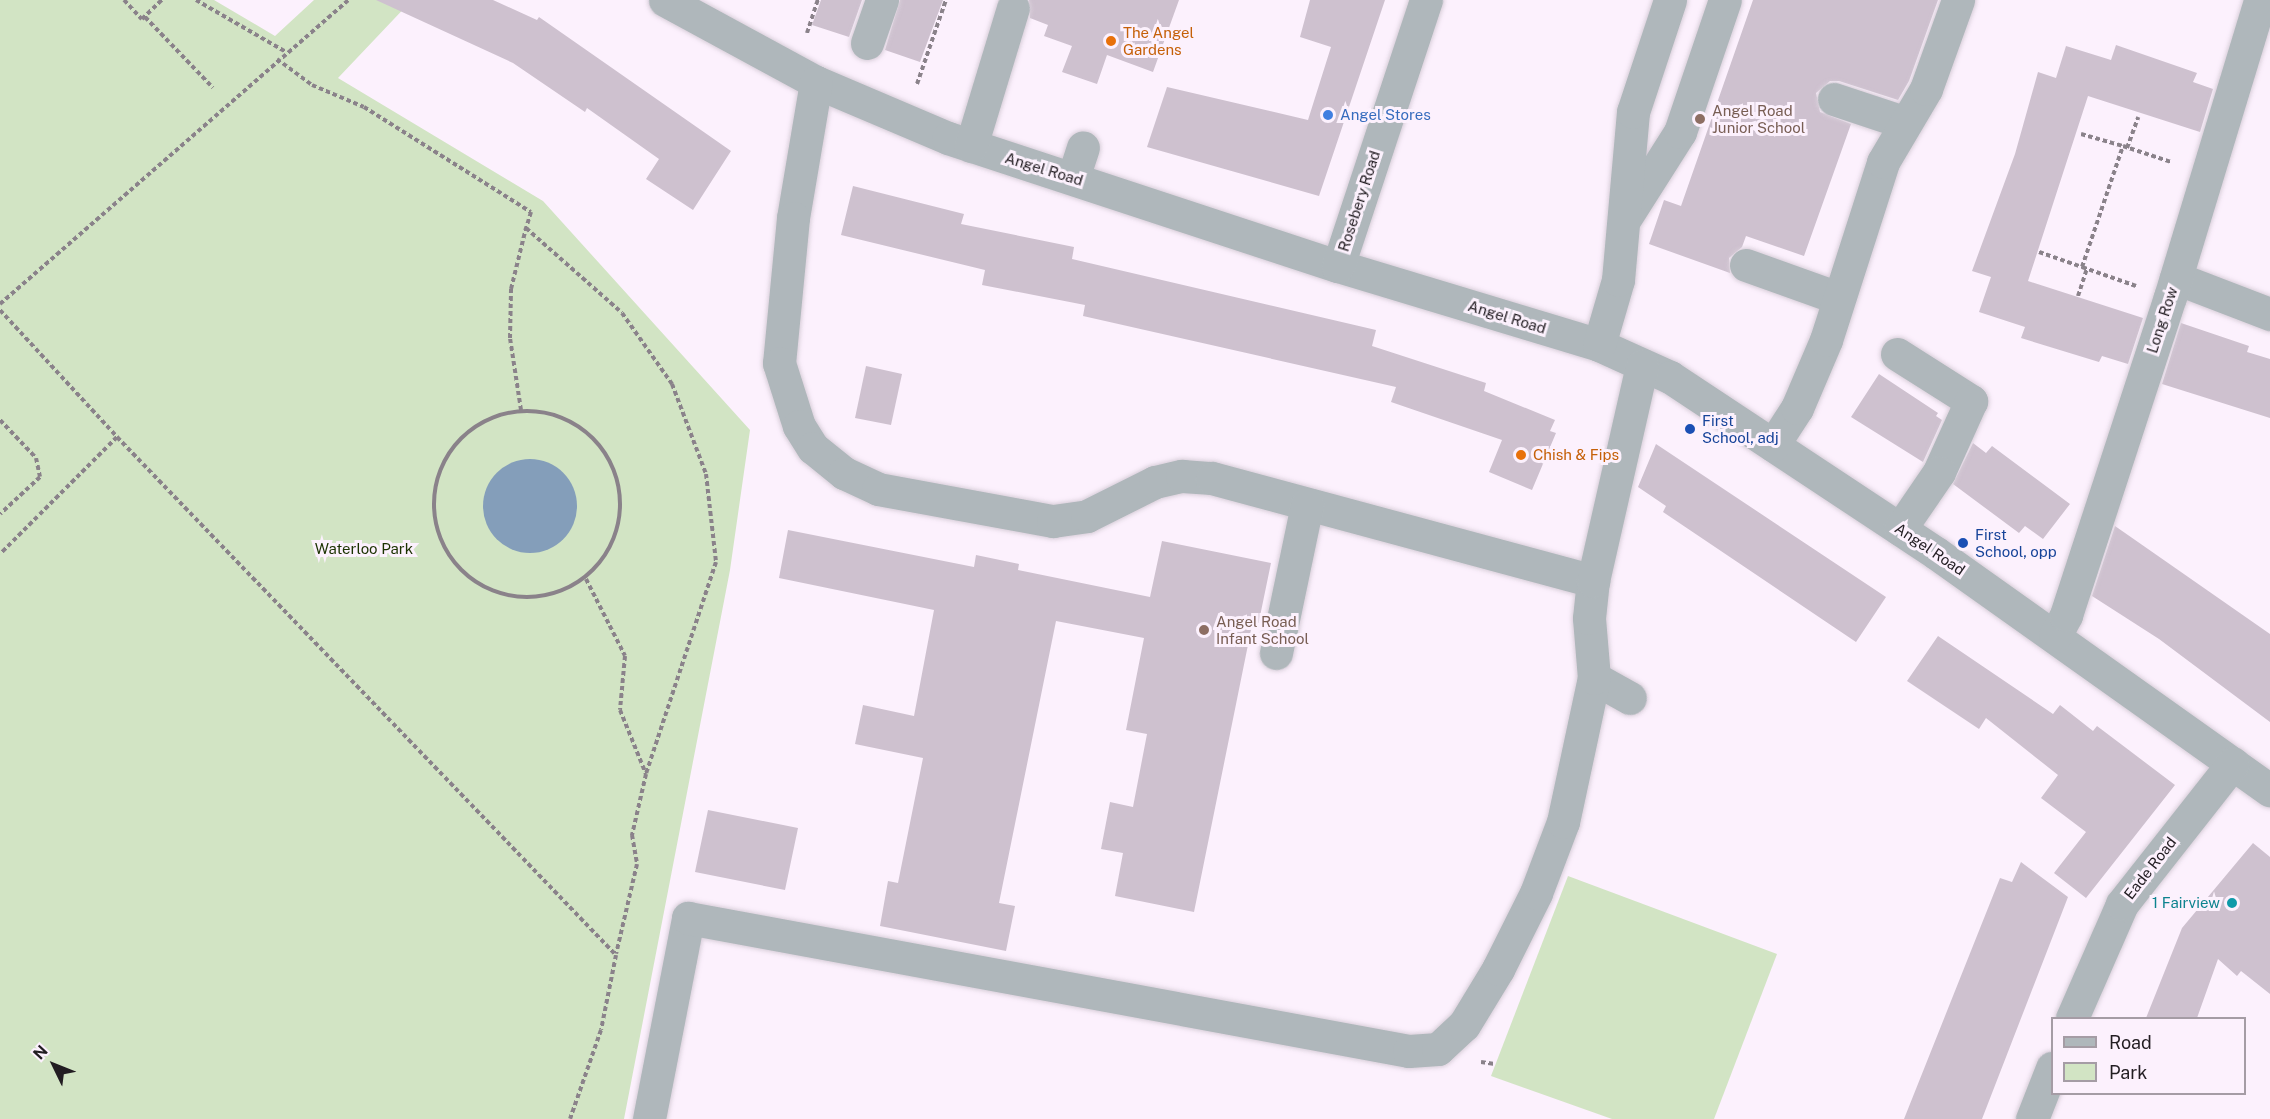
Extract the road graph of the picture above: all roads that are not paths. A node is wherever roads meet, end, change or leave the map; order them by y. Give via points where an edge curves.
1 (664, 0) edge
2 (882, 0) edge
3 (1426, 0) edge
4 (1671, 0) edge
5 (1725, 0) edge
6 (1958, 0) edge
7 (2260, 0) edge
8 (1013, 8) dead end
9 (867, 43) dead end
10 (816, 82) junction
11 (1834, 99) dead end
12 (1903, 122) junction
13 (970, 146) junction
14 (1623, 221) junction
15 (1746, 265) dead end
16 (1338, 266) junction
17 (2173, 288) junction
18 (1838, 298) junction
19 (2270, 314) edge
20 (1599, 345) junction
21 (1897, 354) dead end
22 (1642, 365) junction
23 (1773, 445) junction
24 (1307, 504) junction
25 (1900, 529) junction
26 (1593, 581) junction
27 (2055, 636) junction
28 (1276, 653) dead end
29 (1594, 678) junction
30 (1630, 698) dead end
31 (2233, 763) junction
32 (2270, 790) edge
33 (2072, 1017) edge
34 (2051, 1071) edge
35 (649, 1119) edge
36 (2032, 1119) edge

1 - 10 street, Angel Road
2 - 9 street
3 - 16 street, Rosebery Road
4 - 14 street via 1633,112
5 - 14 street via 1680,132
6 - 12 street via 1926,89
7 - 17 street, Long Row
8 - 13 street
10 - 13 street, Angel Road
10 - 24 street via 793,218 778,363 799,426 813,448 844,473 878,489 1053,521 1087,516 1155,482 1182,476 1212,478
11 - 12 street
12 - 18 street via 1883,162
13 - 16 street, Angel Road via 1078,163
14 - 20 street via 1614,300
15 - 18 street
16 - 20 street, Angel Road
17 - 19 street
17 - 27 street, Long Row via 2066,615
18 - 23 street via 1826,340 1797,408
20 - 22 street, Angel Road
21 - 25 street via 1971,401 1939,472
22 - 23 street, Angel Road via 1670,377
22 - 26 street
23 - 25 street, Angel Road
24 - 26 street
24 - 28 street
25 - 27 street, Angel Road
26 - 29 street via 1589,618
27 - 31 street, Angel Road
29 - 30 street
29 - 35 street via 1563,822 1536,893 1464,1025 1438,1049 1409,1051 688,918
31 - 32 street, Angel Road
31 - 33 street, Eade Road via 2122,904
34 - 36 street

